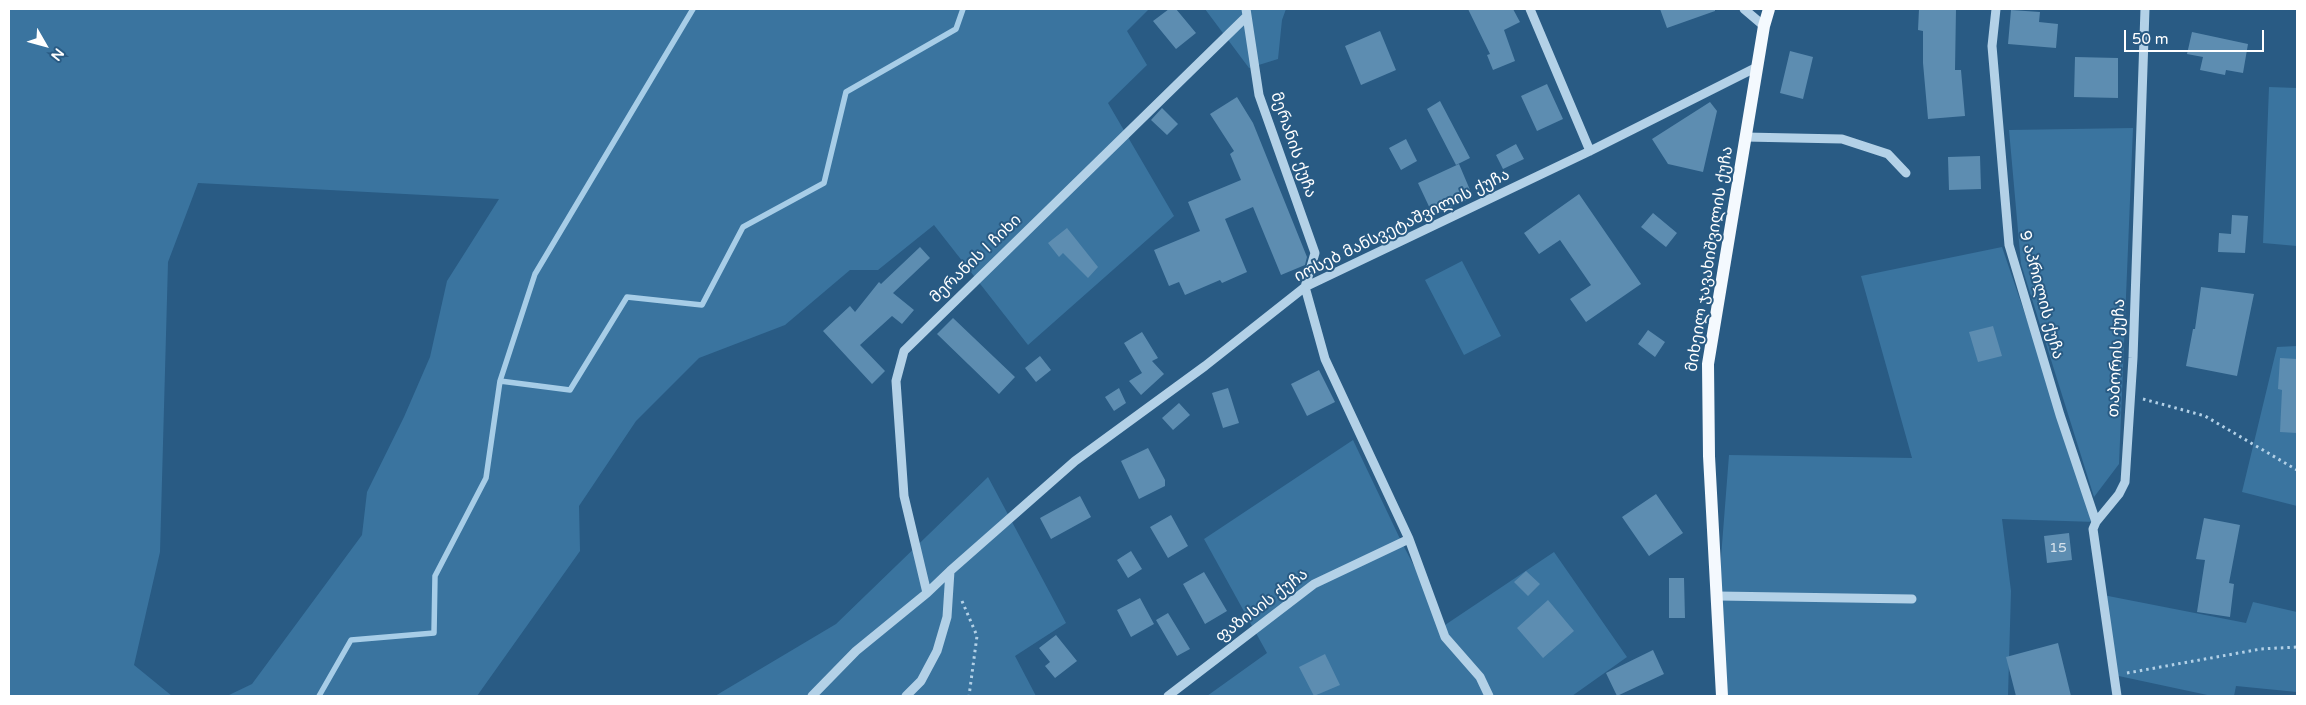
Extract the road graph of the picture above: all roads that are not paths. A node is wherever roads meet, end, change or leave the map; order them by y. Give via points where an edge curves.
1 (1530, 9) edge
2 (1744, 9) edge
3 (1769, 9) edge
4 (1996, 9) edge
5 (2145, 9) edge
6 (1246, 13) edge
7 (1764, 26) junction
8 (1757, 67) junction
9 (1745, 137) junction
10 (1590, 151) junction
11 (1906, 173) dead end
12 (1305, 287) junction
13 (2096, 522) junction
14 (1409, 539) junction
15 (950, 570) junction
16 (927, 594) junction
17 (1718, 596) junction
18 (1912, 598) dead end
19 (812, 696) edge
20 (906, 696) edge
21 (1168, 696) edge
22 (1490, 696) edge
23 (1722, 696) edge
24 (2117, 696) edge

1 - 10 street
2 - 7 street
3 - 7 main road, მიხეილ ჯავახიშვილის ქუჩა
4 - 13 street, 9 აპრილის ქუჩა via 1993,55 2009,245
5 - 13 street, თაბორის ქუჩა via 2124,482 2119,494
6 - 12 street, მერანის ქუჩა via 1259,95 1315,253
6 - 16 street, მერანის I ჩიხი via 904,351 896,381 904,496
7 - 8 main road, მიხეილ ჯავახიშვილის ქუჩა
8 - 9 main road, მიხეილ ჯავახიშვილის ქუჩა
8 - 10 street, იოსებ მანსვეტაშვილის ქუჩა
9 - 11 street via 1842,138 1888,154
9 - 17 main road, მიხეილ ჯავახიშვილის ქუჩა via 1708,364 1709,456
10 - 12 street, იოსებ მანსვეტაშვილის ქუჩა
12 - 14 street via 1325,359
12 - 15 street, იოსებ მანსვეტაშვილის ქუჩა via 1205,366 1074,461
13 - 24 street via 2093,529
14 - 21 street, ფაზისის ქუჩა via 1314,584
14 - 22 street via 1445,637 1480,677
15 - 16 street, იოსებ მანსვეტაშვილის ქუჩა
15 - 20 street via 947,617 937,651 921,681
16 - 19 street, იოსებ მანსვეტაშვილის ქუჩა via 856,651
17 - 18 street
17 - 23 main road, მიხეილ ჯავახიშვილის ქუჩა

